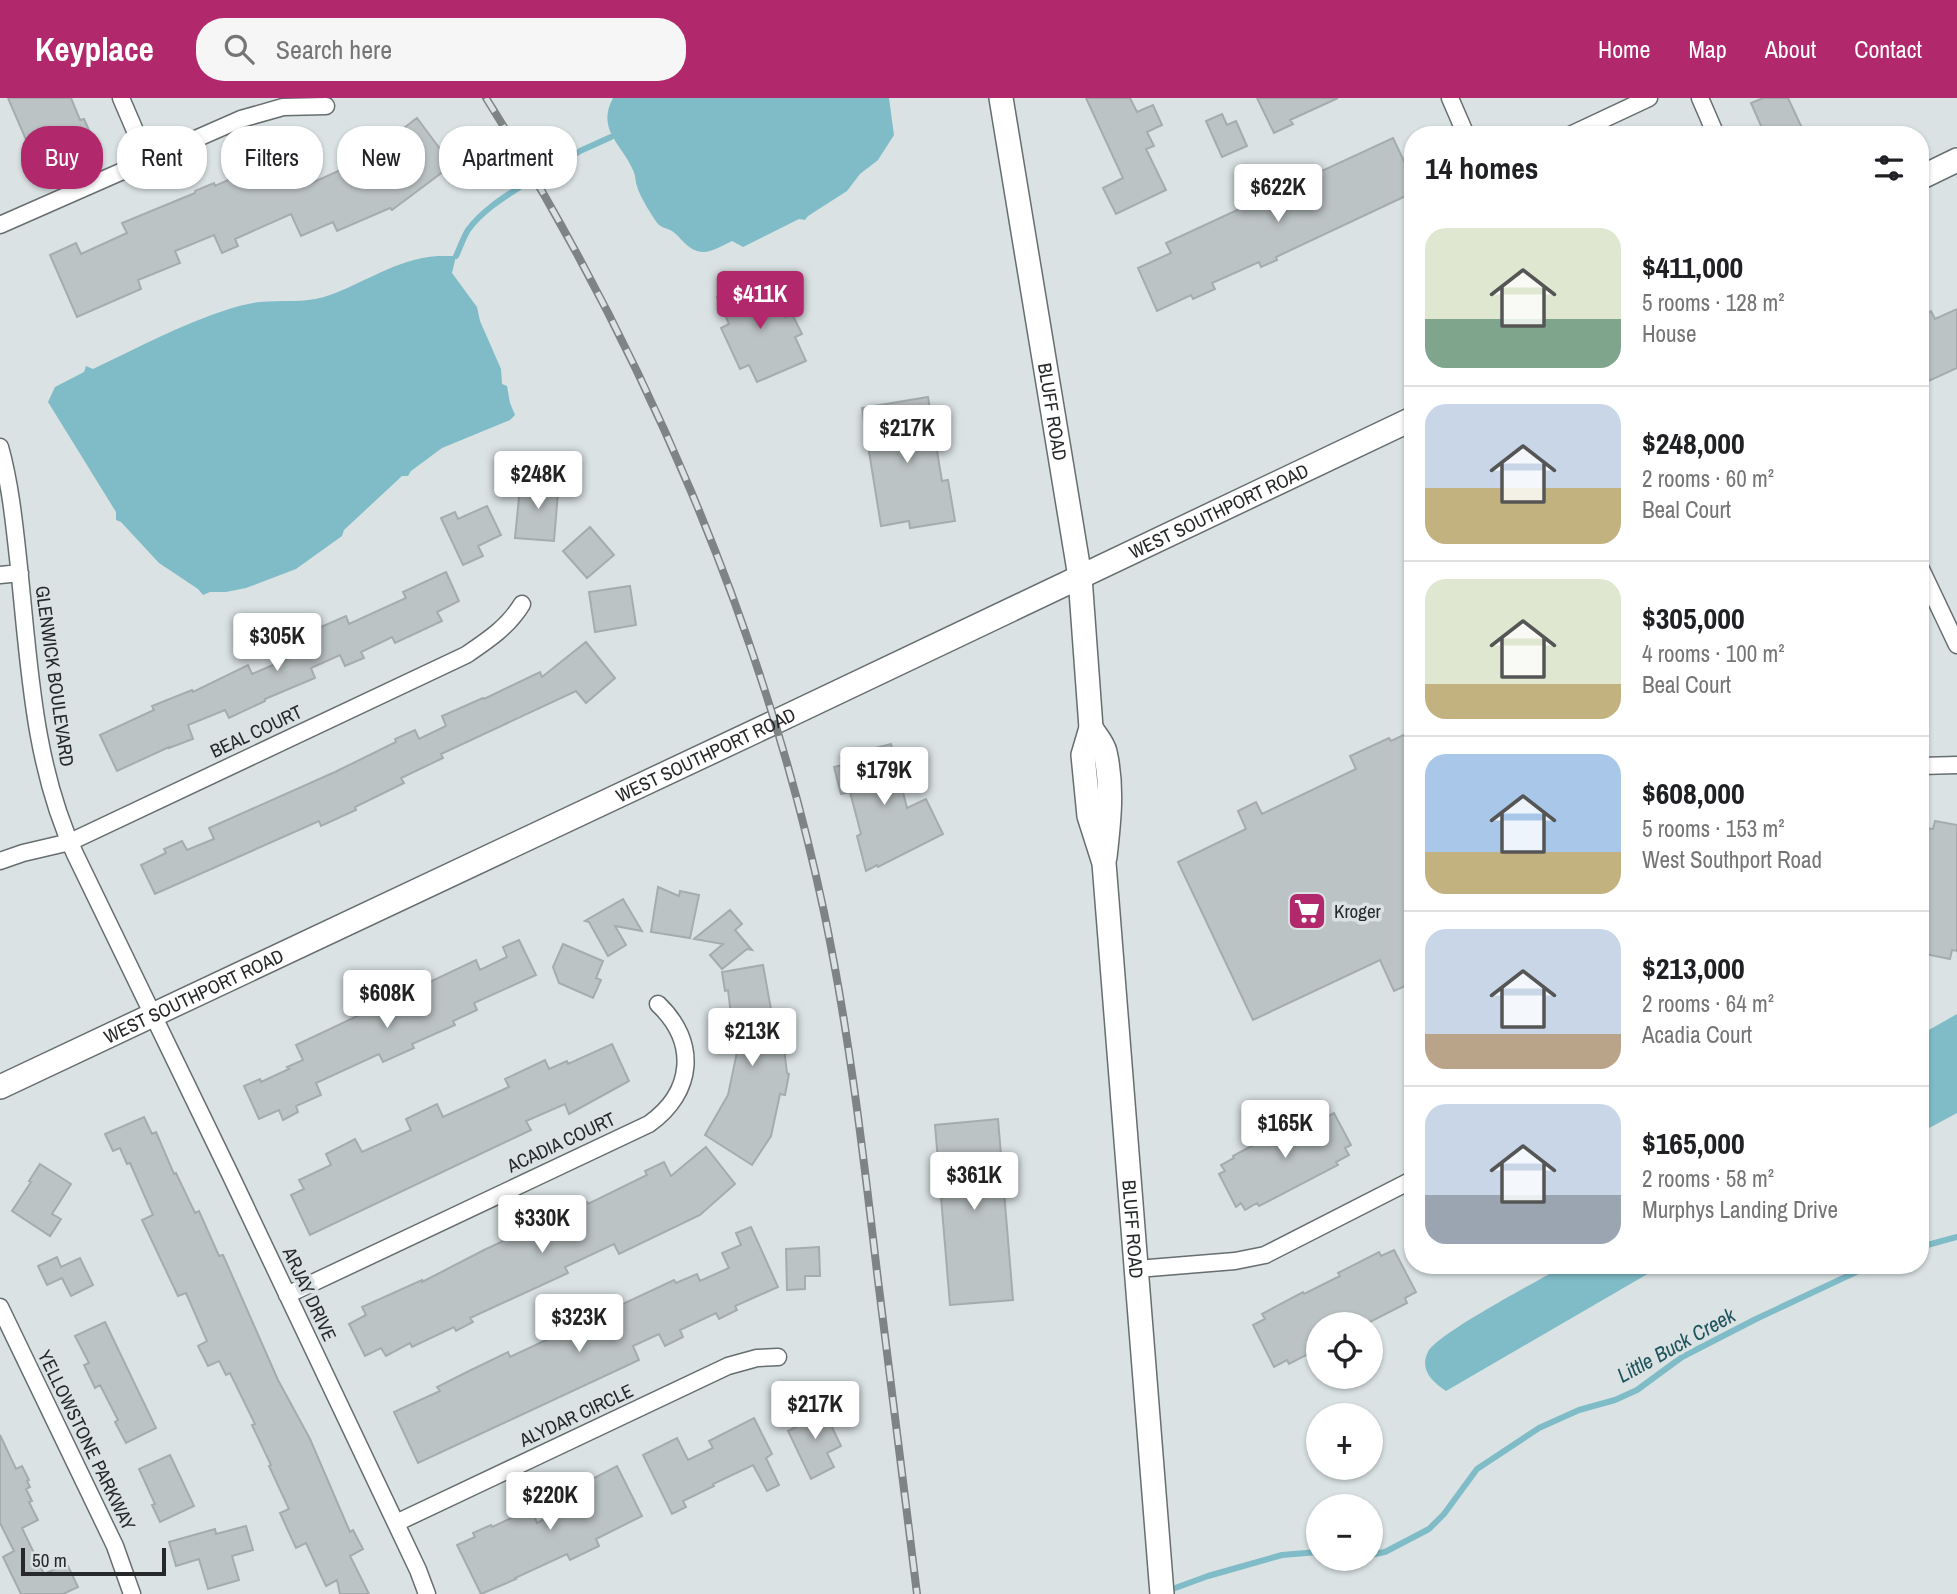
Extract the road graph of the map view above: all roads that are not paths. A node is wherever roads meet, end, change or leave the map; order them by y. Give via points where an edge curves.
1 (121, 98) edge
2 (1001, 98) edge
3 (1450, 98) edge
4 (1649, 98) edge
5 (1700, 98) edge
6 (326, 106) dead end
7 (133, 126) edge
8 (1462, 126) edge
9 (1589, 126) edge
10 (1712, 126) edge
11 (207, 135) edge
12 (1957, 160) edge
13 (117, 174) edge
14 (1929, 174) edge
15 (0, 225) edge
16 (1404, 423) edge
17 (0, 447) edge
18 (20, 573) junction
19 (0, 575) edge
20 (1080, 577) junction
21 (1929, 586) edge
22 (522, 604) dead end
23 (1957, 645) edge
24 (1957, 765) edge
25 (1929, 766) edge
26 (70, 842) junction
27 (0, 861) edge
28 (658, 1004) dead end
29 (153, 1014) junction
30 (0, 1087) edge
31 (1404, 1184) edge
32 (1137, 1269) junction
33 (287, 1295) junction
34 (0, 1307) edge
35 (778, 1357) dead end
36 (396, 1523) junction
37 (132, 1594) edge
38 (426, 1594) edge
39 (1162, 1594) edge

1 - 7 street
2 - 20 main road, BLUFF ROAD
3 - 8 street
4 - 9 street
5 - 10 street
6 - 11 street via 258,113
12 - 14 main road
13 - 15 street
16 - 20 main road, WEST SOUTHPORT ROAD
17 - 18 street, GLENWICK BOULEVARD
18 - 19 street
18 - 26 street, GLENWICK BOULEVARD via 40,745
20 - 29 main road, WEST SOUTHPORT ROAD
20 - 32 main road, BLUFF ROAD via 1091,728 1104,749 1110,801 1104,863
21 - 23 street
22 - 26 street, BEAL COURT via 490,640 466,655
24 - 25 street
26 - 27 street, BEAL COURT
26 - 29 street, GLENWICK BOULEVARD
28 - 33 street, ACADIA COURT via 679,1030 686,1063 674,1098 656,1119
29 - 30 main road, WEST SOUTHPORT ROAD
29 - 33 street, ARJAY DRIVE
31 - 32 street via 1265,1255
32 - 39 main road, BLUFF ROAD
33 - 36 street, ARJAY DRIVE
34 - 37 street, YELLOWSTONE PARKWAY via 115,1546
35 - 36 street, ALYDAR CIRCLE via 728,1366
36 - 38 street, ARJAY DRIVE

